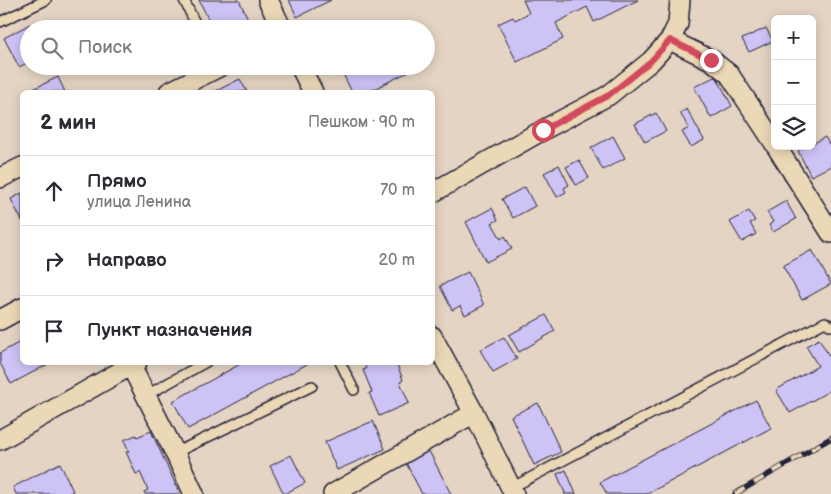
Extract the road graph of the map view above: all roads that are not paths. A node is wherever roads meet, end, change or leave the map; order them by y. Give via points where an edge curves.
1 (46, 0) edge
2 (184, 0) edge
3 (268, 0) edge
4 (680, 0) edge
5 (194, 20) edge
6 (278, 20) edge
7 (0, 22) edge
8 (670, 40) junction
9 (203, 75) edge
10 (304, 75) edge
11 (173, 90) edge
12 (312, 90) edge
13 (771, 139) edge
14 (779, 150) edge
15 (20, 168) edge
16 (0, 178) edge
17 (435, 191) edge
18 (825, 208) edge
19 (831, 233) edge
20 (20, 309) edge
21 (0, 320) edge
22 (831, 326) edge
23 (435, 342) edge
24 (132, 365) edge
25 (134, 365) edge
26 (201, 365) edge
27 (342, 365) edge
28 (312, 386) dead end
29 (354, 390) dead end
30 (145, 396) junction
31 (474, 413) junction
32 (0, 440) edge
33 (175, 453) junction
34 (512, 491) edge
35 (194, 494) edge
36 (333, 494) edge

1 - 7 lane
2 - 5 lane
3 - 6 street
4 - 8 street via 678,24
8 - 13 street via 711,60 729,74
8 - 17 street via 651,61 609,95
9 - 11 street
10 - 12 street
14 - 18 street
15 - 16 street
18 - 19 street
20 - 21 street
22 - 34 lane via 825,322
23 - 31 street
24 - 32 street
25 - 30 street
26 - 30 lane
27 - 29 lane
28 - 33 lane
30 - 33 street
31 - 34 street
31 - 36 street
33 - 35 street

